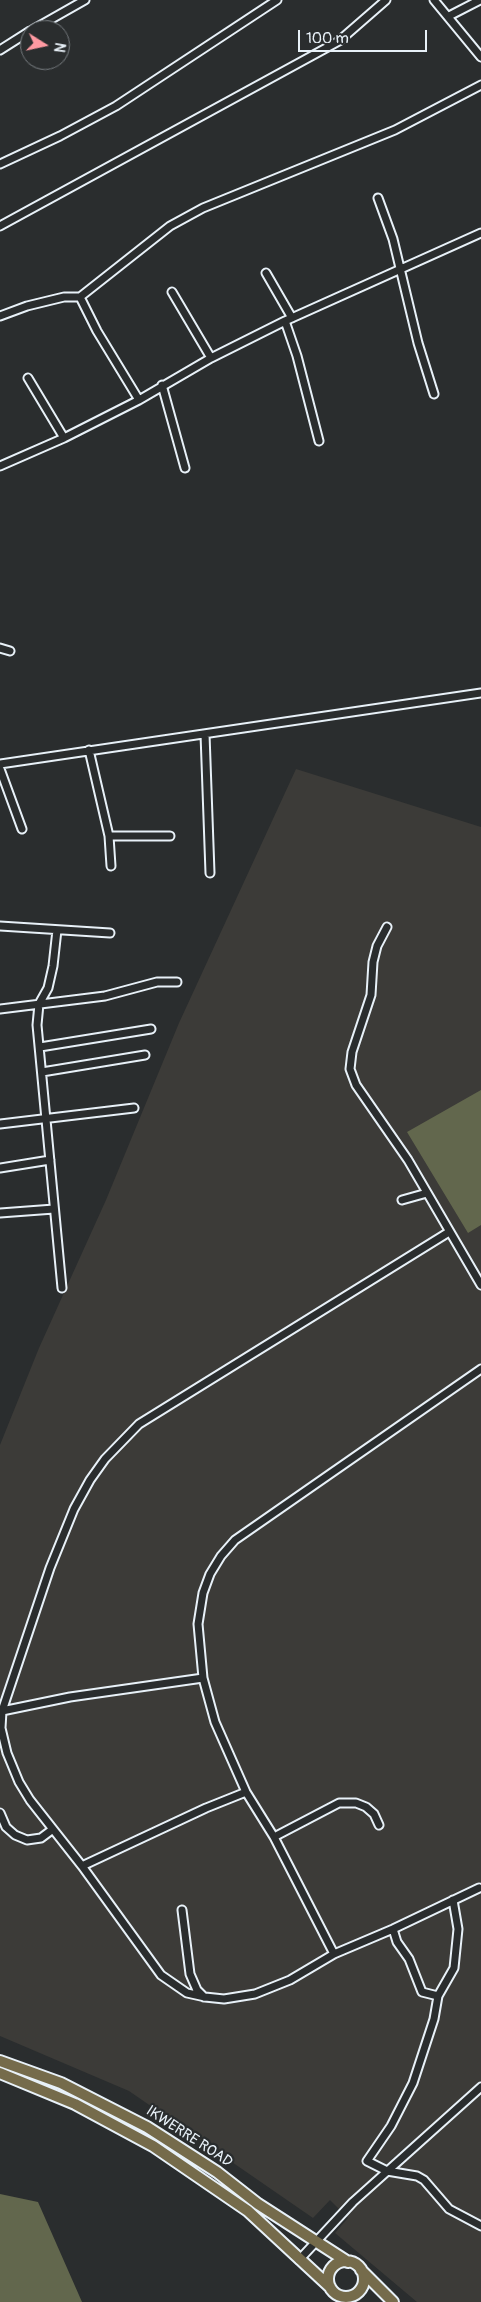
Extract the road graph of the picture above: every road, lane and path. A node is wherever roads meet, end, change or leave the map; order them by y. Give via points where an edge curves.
1 (85, 0) edge
2 (277, 0) edge
3 (386, 0) edge
4 (434, 0) edge
5 (480, 0) edge
6 (449, 16) junction
7 (50, 20) edge
8 (20, 38) edge
9 (0, 50) edge
10 (481, 57) edge
11 (481, 85) edge
12 (0, 164) edge
13 (378, 198) dead end
14 (0, 226) edge
15 (481, 233) edge
16 (400, 270) junction
17 (266, 273) dead end
18 (172, 292) dead end
19 (80, 297) junction
20 (0, 316) edge
21 (289, 320) junction
22 (211, 358) junction
23 (28, 378) dead end
24 (162, 385) junction
25 (434, 394) dead end
26 (139, 400) junction
27 (64, 438) junction
28 (319, 441) dead end
29 (0, 466) edge
30 (185, 468) dead end
31 (0, 648) edge
32 (10, 651) dead end
33 (481, 693) edge
34 (206, 734) junction
35 (89, 750) junction
36 (0, 764) edge
37 (0, 769) edge
38 (22, 830) dead end
39 (108, 836) junction
40 (170, 836) dead end
41 (111, 866) dead end
42 (210, 873) dead end
43 (0, 926) edge
44 (386, 927) dead end
45 (57, 930) junction
46 (110, 933) dead end
47 (177, 982) dead end
48 (39, 1004) junction
49 (0, 1010) edge
50 (151, 1028) dead end
51 (40, 1047) junction
52 (145, 1055) dead end
53 (42, 1072) junction
54 (134, 1108) dead end
55 (47, 1117) junction
56 (0, 1124) edge
57 (50, 1160) junction
58 (0, 1168) edge
59 (427, 1193) junction
60 (402, 1200) dead end
61 (54, 1209) junction
62 (0, 1213) edge
63 (448, 1232) junction
64 (481, 1285) edge
65 (62, 1288) dead end
66 (481, 1368) edge
67 (203, 1678) junction
68 (2, 1711) junction
69 (3, 1752) edge
70 (246, 1792) junction
71 (0, 1813) edge
72 (379, 1825) dead end
73 (53, 1829) junction
74 (274, 1837) junction
75 (82, 1866) junction
76 (480, 1880) edge
77 (480, 1889) edge
78 (454, 1900) junction
79 (182, 1910) dead end
80 (393, 1929) junction
81 (334, 1954) junction
82 (438, 1996) junction
83 (204, 1997) junction
84 (0, 2061) edge
85 (0, 2073) edge
86 (481, 2087) edge
87 (387, 2171) junction
88 (481, 2226) edge
89 (316, 2240) junction
90 (299, 2260) junction
91 (348, 2262) junction
92 (361, 2270) junction
93 (330, 2287) junction
94 (347, 2299) edge
95 (389, 2301) edge

1 - 7 street
2 - 12 street via 116,106
3 - 14 street via 339,41
4 - 6 street
5 - 6 street
6 - 10 street
8 - 9 street
11 - 19 street via 395,130 203,208 170,226
13 - 16 street
15 - 16 street
16 - 21 street
16 - 25 street
17 - 21 street
18 - 22 street
19 - 20 street via 64,296
19 - 26 street
21 - 22 street
21 - 28 street
22 - 24 street
23 - 27 street
24 - 26 street
24 - 30 street
26 - 27 street
27 - 29 street
31 - 32 street
33 - 34 street
34 - 35 street
34 - 42 street
35 - 36 street
35 - 39 street
37 - 38 street
39 - 40 street
39 - 41 street
43 - 45 street
44 - 59 street via 375,954 371,995 352,1052 350,1070 356,1085
45 - 46 street
45 - 48 street via 49,981
47 - 48 street via 157,982 105,996
48 - 49 street
48 - 51 street
50 - 51 street
51 - 53 street
52 - 53 street
53 - 55 street
54 - 55 street
55 - 56 street
55 - 57 street
57 - 58 street
57 - 61 street
59 - 60 street
59 - 63 street
61 - 62 street
61 - 65 street
63 - 64 street
63 - 68 street via 127,1434 90,1480 74,1509 50,1568
66 - 67 street via 235,1540 210,1574 203,1594 198,1624
67 - 68 street via 70,1697
67 - 70 street via 215,1722
68 - 69 street
69 - 73 street via 19,1782
70 - 74 street
70 - 75 street
71 - 73 street via 6,1827 15,1836 27,1840 41,1838
72 - 74 street via 366,1807 339,1803
73 - 75 street
74 - 81 street
75 - 83 street via 161,1975 187,1993
76 - 77 street
77 - 78 street
78 - 80 street
78 - 82 street via 458,1929 454,1968
79 - 83 street via 190,1974
80 - 81 street
80 - 82 street via 422,1992
81 - 83 street via 290,1980 255,1994 224,1999
82 - 87 street via 434,2019 413,2083 391,2126 367,2161
84 - 89 main road, IKWERRE ROAD via 61,2083 147,2127
85 - 90 main road, IKWERRE ROAD via 75,2104 153,2146 248,2211
86 - 87 street
87 - 88 street via 424,2180 449,2209
87 - 89 street
89 - 90 street
89 - 91 main road, IKWERRE ROAD
90 - 93 main road, IKWERRE ROAD
91 - 92 main road
91 - 93 main road via 339,2263 331,2270
92 - 94 main road via 362,2287
92 - 95 main road
93 - 94 main road via 334,2293

